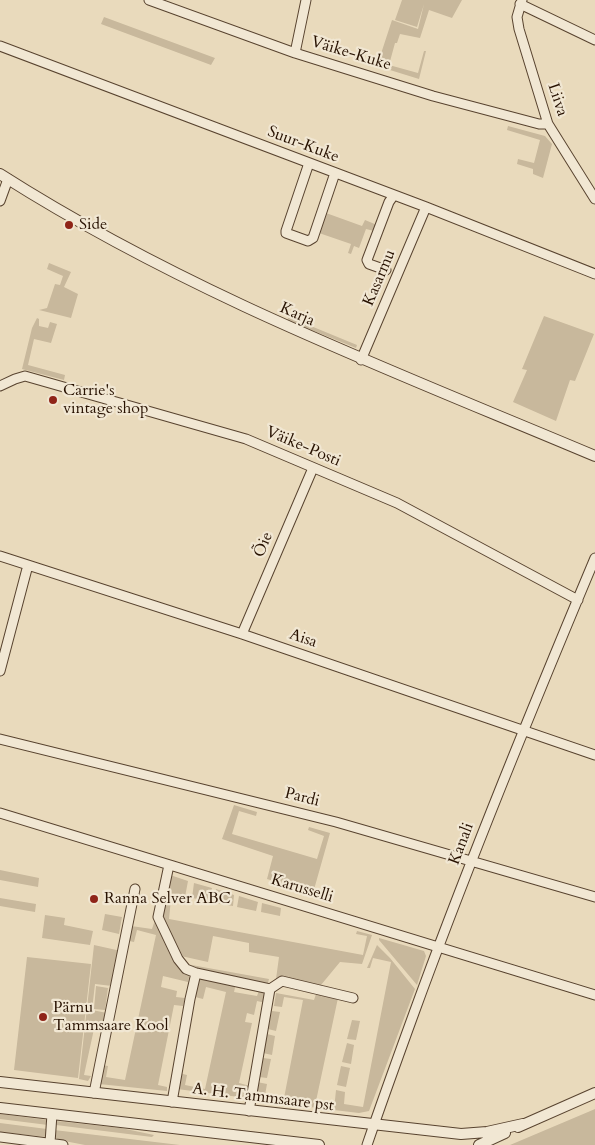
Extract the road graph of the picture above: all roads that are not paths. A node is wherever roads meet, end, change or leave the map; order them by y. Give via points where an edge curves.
1 (149, 0) edge
2 (306, 0) edge
3 (521, 2) edge
4 (595, 40) edge
5 (0, 46) edge
6 (295, 53) junction
7 (548, 124) junction
8 (309, 163) junction
9 (335, 173) junction
10 (4, 176) edge
11 (394, 195) junction
12 (595, 199) edge
13 (0, 201) edge
14 (426, 207) junction
15 (386, 270) dead end
16 (595, 274) edge
17 (361, 360) junction
18 (0, 386) edge
19 (595, 456) edge
20 (314, 468) junction
21 (0, 556) edge
22 (595, 558) edge
23 (28, 565) junction
24 (578, 600) junction
25 (242, 634) junction
26 (0, 671) edge
27 (523, 731) junction
28 (0, 739) edge
29 (595, 755) edge
30 (0, 813) edge
31 (471, 862) junction
32 (169, 865) junction
33 (135, 889) dead end
34 (595, 897) edge
35 (438, 946) junction
36 (196, 973) junction
37 (270, 989) junction
38 (595, 995) edge
39 (353, 998) dead end
40 (0, 1082) edge
41 (94, 1093) junction
42 (595, 1093) edge
43 (172, 1102) junction
44 (0, 1108) edge
45 (249, 1111) junction
46 (52, 1114) junction
47 (523, 1124) junction
48 (373, 1125) junction
49 (0, 1137) edge
50 (50, 1142) junction
51 (63, 1145) edge
52 (319, 1145) edge
53 (367, 1145) edge
54 (479, 1145) edge

1 - 6 street, Väike-Kuke
2 - 6 street
3 - 4 street
3 - 7 street, Liiva via 517,18 519,29
5 - 8 street, Suur-Kuke
6 - 7 street, Väike-Kuke via 433,96
7 - 12 street, Liiva
8 - 9 street, Suur-Kuke
8 - 9 street via 286,231 308,241 313,238
9 - 11 street, Suur-Kuke
10 - 13 street
10 - 17 street, Karja via 164,268
11 - 14 street, Suur-Kuke
11 - 15 street via 367,260 369,264
14 - 16 street, Suur-Kuke
14 - 17 street, Kasarmu
17 - 19 street, Karja
18 - 20 street, Väike-Posti via 25,376 246,439
20 - 24 street, Väike-Posti via 397,504
20 - 25 street, Õie
21 - 23 street, Aisa
22 - 24 street, Kanali
23 - 25 street, Aisa
23 - 26 street
24 - 27 street, Kanali
25 - 27 street, Aisa
27 - 29 street, Aisa
27 - 31 street, Kanali
28 - 31 street, Pardi via 336,822
30 - 32 street, Karusselli
31 - 34 street, Pardi
31 - 35 street, Kanali
32 - 35 street, Karusselli
32 - 36 street via 158,917 178,959 186,969
33 - 41 street
35 - 38 street, Karusselli
35 - 48 street, Kanali
36 - 37 street
36 - 43 street
37 - 39 street via 282,981
37 - 45 street
40 - 41 street, A. H. Tammsaare pst
41 - 43 street, A. H. Tammsaare pst
42 - 47 street, A. H. Tammsaare pst
43 - 45 street, A. H. Tammsaare pst
44 - 46 street
45 - 48 street, A. H. Tammsaare pst
46 - 50 street
46 - 52 street
47 - 48 street, A. H. Tammsaare pst via 472,1134
47 - 54 street, A. H. Tammsaare pst
48 - 53 street, Kanali
49 - 50 street
50 - 51 street

